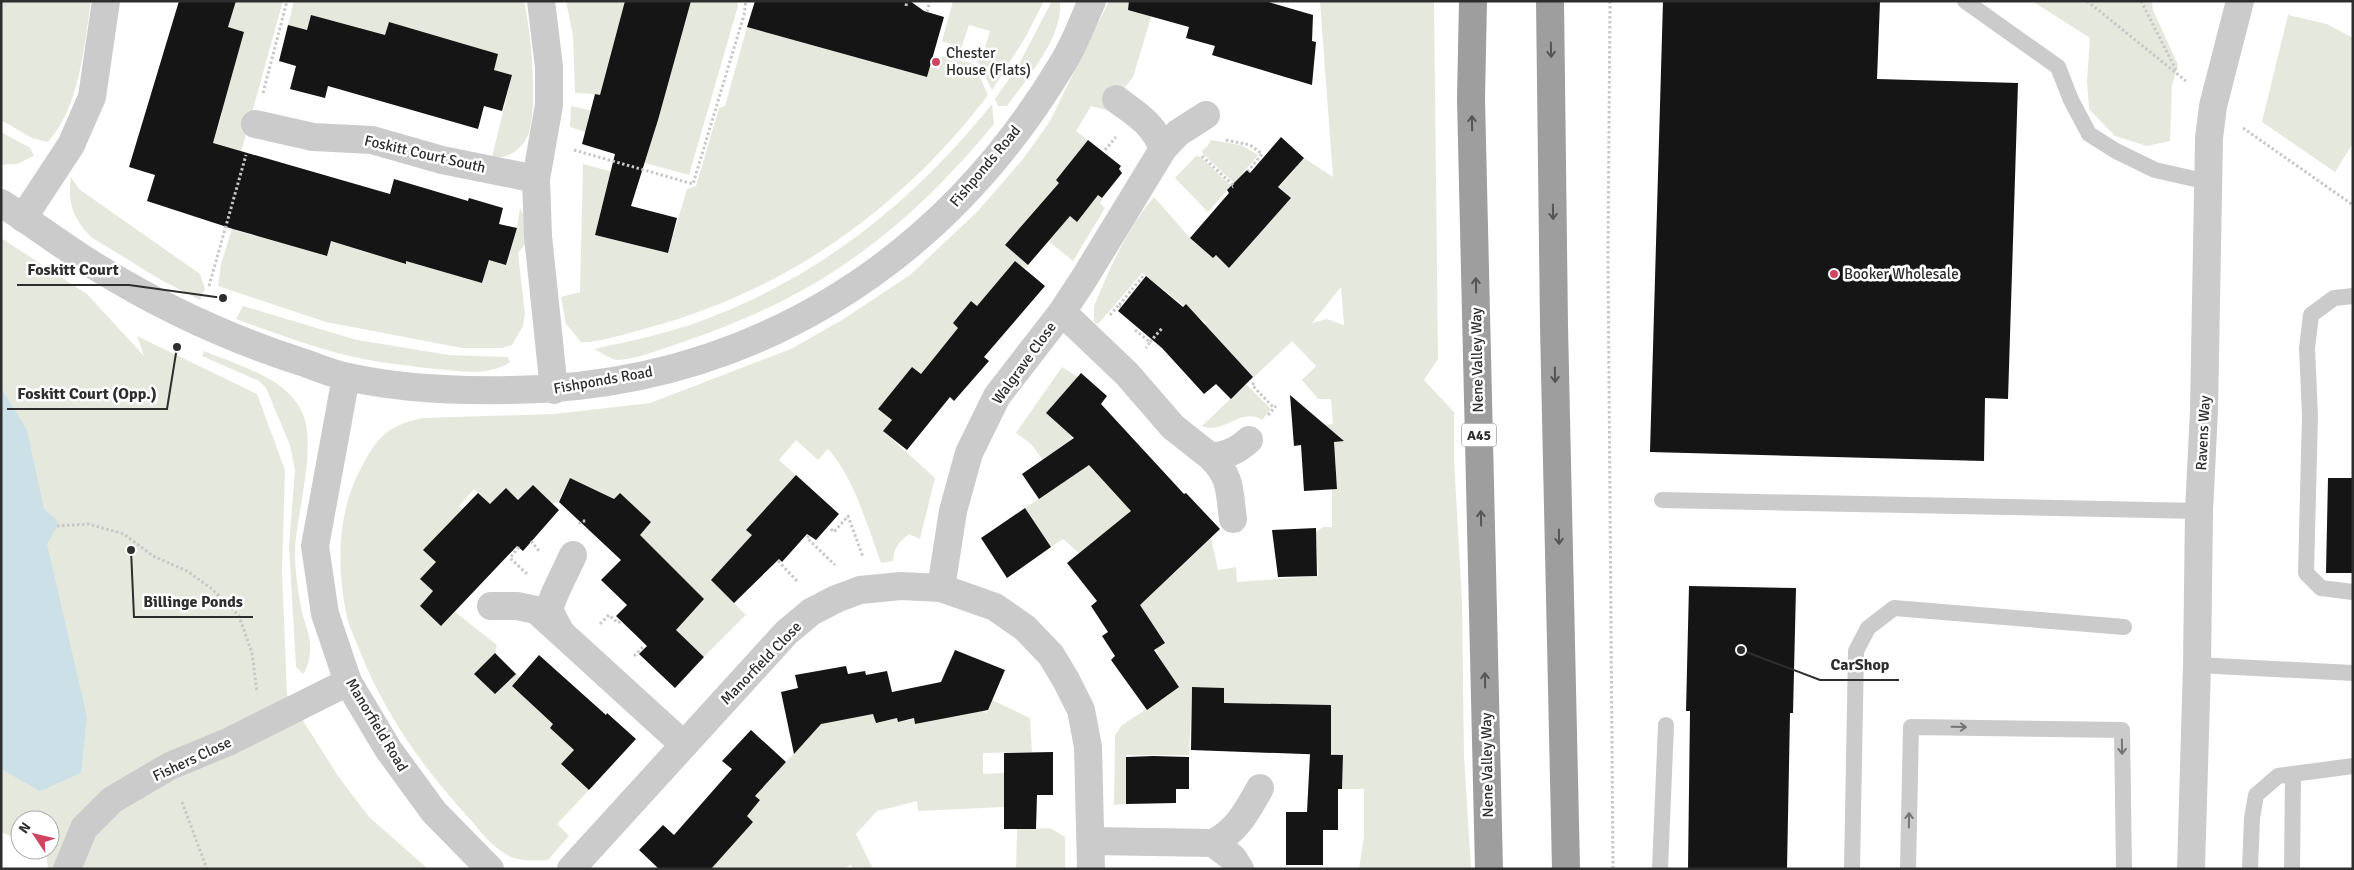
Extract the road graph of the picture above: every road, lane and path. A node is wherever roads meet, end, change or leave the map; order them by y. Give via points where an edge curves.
1 (106, 1) edge
2 (541, 1) edge
3 (746, 1) edge
4 (908, 1) edge
5 (930, 1) edge
6 (1092, 1) edge
7 (1473, 1) edge
8 (1550, 1) edge
9 (1610, 1) edge
10 (1965, 1) edge
11 (2141, 1) edge
12 (2240, 1) edge
13 (906, 6) dead end
14 (927, 12) dead end
15 (2178, 73) dead end
16 (1116, 99) dead end
17 (255, 124) dead end
18 (1211, 127) joint
19 (1117, 136) dead end
20 (541, 141) junction
21 (1164, 149) junction
22 (1105, 150) dead end
23 (1198, 152) dead end
24 (1248, 171) dead end
25 (536, 179) junction
26 (2208, 182) junction
27 (1232, 187) dead end
28 (1, 203) edge
29 (24, 218) junction
30 (1144, 274) dead end
31 (2353, 296) edge
32 (1119, 305) dead end
33 (1062, 312) junction
34 (1163, 327) dead end
35 (1150, 342) dead end
36 (346, 377) junction
37 (1254, 383) dead end
38 (554, 390) junction
39 (1274, 408) dead end
40 (1249, 440) dead end
41 (1211, 457) junction
42 (1662, 500) dead end
43 (2199, 511) junction
44 (1233, 519) dead end
45 (57, 526) dead end
46 (831, 529) dead end
47 (809, 536) dead end
48 (519, 548) dead end
49 (573, 555) dead end
50 (778, 561) dead end
51 (865, 562) dead end
52 (840, 571) dead end
53 (528, 574) dead end
54 (941, 588) junction
55 (803, 589) dead end
56 (2353, 592) edge
57 (491, 606) dead end
58 (2124, 627) dead end
59 (560, 631) junction
60 (2197, 664) junction
61 (2353, 673) edge
62 (348, 682) junction
63 (263, 725) junction
64 (1666, 725) dead end
65 (684, 745) junction
66 (2353, 766) edge
67 (2293, 774) junction
68 (1260, 788) dead end
69 (182, 802) dead end
70 (1090, 841) junction
71 (1213, 843) junction
72 (67, 869) edge
73 (207, 869) edge
74 (490, 869) edge
75 (571, 869) edge
76 (1091, 869) edge
77 (1240, 869) edge
78 (1489, 869) edge
79 (1566, 869) edge
80 (1613, 869) edge
81 (1660, 869) edge
82 (1852, 869) edge
83 (1908, 869) edge
84 (2124, 869) edge
85 (2191, 869) edge
86 (2250, 869) edge
87 (2292, 869) edge

1 - 29 street via 92,97 71,145
2 - 20 street via 549,67 549,106
3 - 20 path via 693,184
4 - 13 path
5 - 14 path
6 - 38 street, Fishponds Road via 1062,64 1005,147 963,196 915,241 855,287 788,326 730,351 618,381
78 -> 7 highway, Nene Valley Way / A45 via 1471,99
8 -> 79 highway
9 - 80 path via 1608,258
10 - 26 lane via 2058,67 2089,134 2155,170
11 - 15 path
12 - 26 street, Ravens Way via 2214,106
16 - 21 street via 1157,133
17 - 25 street, Foskitt Court South via 313,138 372,140 442,160
18 - 21 street, Walgrave Close via 1178,133
18 - 24 path via 1262,154
19 - 22 path
20 - 25 street
21 - 33 street, Walgrave Close
23 - 27 path
25 - 38 street via 538,236
26 - 43 street, Ravens Way
28 - 29 street, Fishponds Road
29 - 36 street, Fishponds Road via 99,268 194,322 273,354
30 - 32 path
31 - 56 lane via 2334,298 2311,315 2307,348 2310,416 2306,573 2321,588
33 - 41 street, Walgrave Close via 1127,374 1173,427
33 - 54 street, Walgrave Close via 997,396 969,453 953,511
34 - 35 path
36 - 38 street, Fishponds Road via 406,387 464,391
36 - 62 street, Manorfield Road via 315,546 325,614
37 - 39 path via 1252,385
40 - 41 street via 1226,456
41 - 44 street, Walgrave Close via 1228,480
42 - 43 lane
43 - 60 street, Ravens Way
45 - 63 path via 88,524 124,534 153,556 187,571 212,589 239,616 252,653
46 - 51 path via 834,532 848,516
47 - 52 path via 807,538
48 - 53 path via 510,558
49 - 59 street via 550,610
50 - 55 path
54 - 65 street, Manorfield Close via 901,586 860,590 811,612 762,658
54 - 70 street, Manorfield Close via 995,607 1025,628 1051,655 1066,680 1081,710 1088,747
57 - 59 street via 536,610
58 - 82 lane via 1894,608 1868,628 1856,651
59 - 65 street
60 - 61 lane
60 - 85 street, Ravens Way
62 - 63 street, Fishers Close
62 - 74 street, Manorfield Road via 388,749 434,812
63 - 72 street, Fishers Close via 170,766 112,800 84,828
64 - 81 lane
65 - 75 street, Manorfield Close
66 - 67 lane
67 - 86 lane via 2278,776 2256,795
67 - 87 lane
68 - 71 street via 1236,828
69 - 73 path
70 - 71 street
70 - 76 street, Manorfield Close
71 - 77 street via 1233,858
83 -> 84 lane via 1911,727 2122,730

